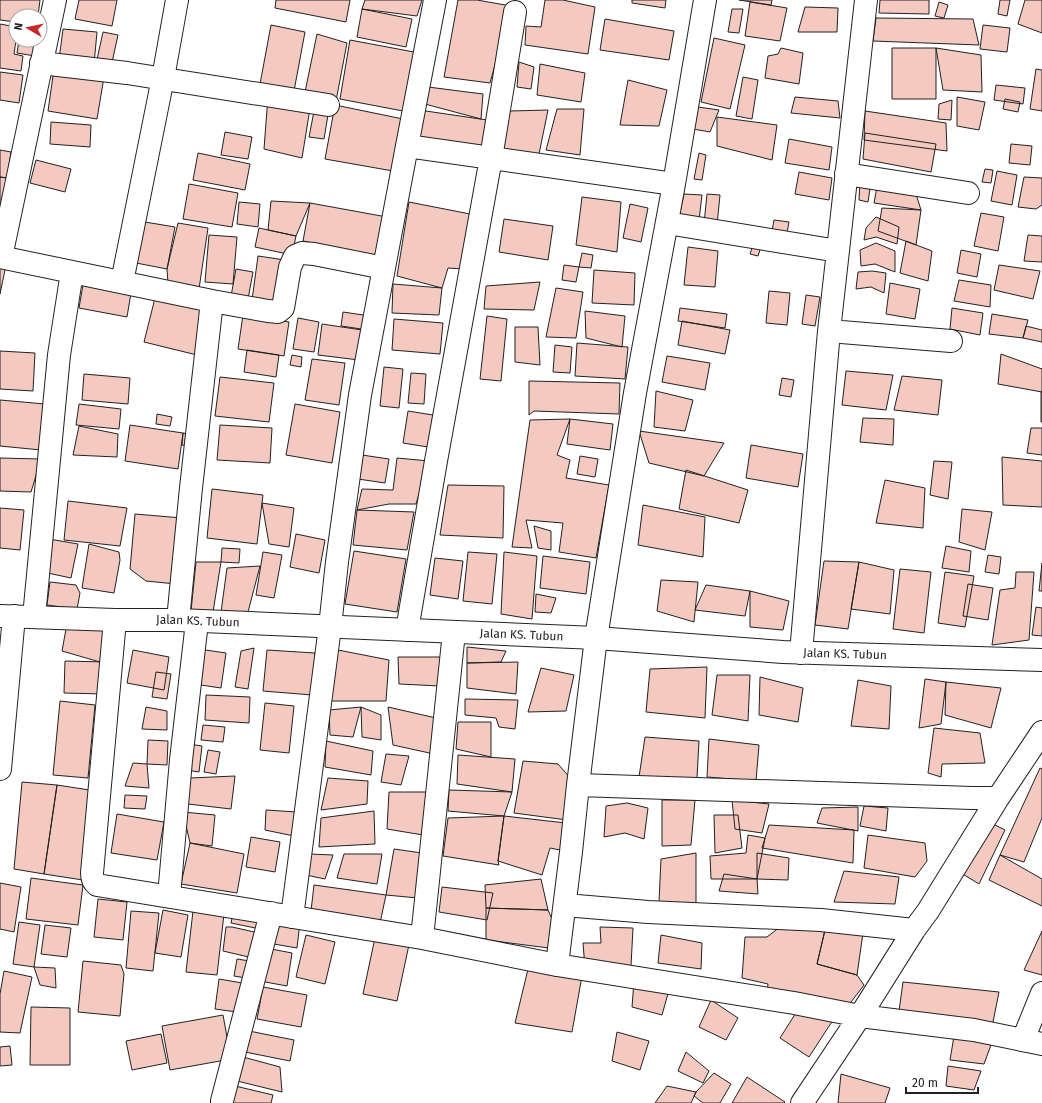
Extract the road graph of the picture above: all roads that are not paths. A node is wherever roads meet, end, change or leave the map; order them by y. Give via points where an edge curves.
1 (55, 0) edge
2 (177, 0) edge
3 (435, 0) edge
4 (704, 0) edge
5 (866, 0) edge
6 (515, 12) dead end
7 (41, 63) junction
8 (163, 78) junction
9 (328, 105) dead end
10 (407, 146) junction
11 (491, 158) junction
12 (846, 174) junction
13 (674, 184) junction
14 (968, 193) dead end
15 (667, 223) junction
16 (838, 252) junction
17 (0, 257) edge
18 (384, 268) junction
19 (72, 272) junction
20 (122, 282) junction
21 (212, 301) junction
22 (830, 331) junction
23 (951, 341) dead end
24 (16, 616) edge
25 (115, 620) junction
26 (187, 621) junction
27 (330, 627) junction
28 (407, 630) junction
29 (454, 632) junction
30 (596, 638) junction
31 (801, 653) junction
32 (1042, 660) edge
33 (1042, 732) edge
34 (0, 769) edge
35 (578, 785) junction
36 (998, 798) junction
37 (169, 896) junction
38 (565, 905) junction
39 (271, 913) junction
40 (292, 917) junction
41 (914, 930) junction
42 (422, 938) junction
43 (557, 965) junction
44 (1042, 993) edge
45 (860, 1016) junction
46 (1032, 1042) edge
47 (222, 1102) dead end
48 (802, 1103) edge

1 - 7 street
2 - 8 street
3 - 10 street
4 - 13 street
5 - 12 street
6 - 11 street
7 - 8 street
7 - 17 street
8 - 9 street
8 - 20 street
10 - 11 street
10 - 18 street
11 - 13 street
11 - 28 street
12 - 14 street
12 - 16 street
13 - 15 street
15 - 16 street
15 - 30 street via 635,393
16 - 22 street
17 - 19 street
18 - 21 street via 302,253 295,256 290,267 283,308 278,312
18 - 27 street via 360,395 336,562
19 - 20 street
19 - 24 street
20 - 21 street
21 - 26 street via 191,488
22 - 23 street
22 - 31 street
24 - 25 street, Jalan KS. Tubun
24 - 34 street
25 - 26 street, Jalan KS. Tubun
25 - 37 street via 93,879 98,885
26 - 27 street, Jalan KS. Tubun
26 - 37 street via 181,760
27 - 28 street, Jalan KS. Tubun
27 - 40 street
28 - 29 street, Jalan KS. Tubun
29 - 30 street, Jalan KS. Tubun
29 - 42 street
30 - 31 street, Jalan KS. Tubun
30 - 35 street
31 - 32 street, Jalan KS. Tubun
33 - 36 street
35 - 36 street
35 - 38 street
36 - 41 street
37 - 39 street
38 - 41 street via 648,912 821,920
38 - 43 street
39 - 40 street
39 - 47 street
40 - 42 street
41 - 45 street
42 - 43 street
43 - 45 street
44 - 46 street
45 - 46 street via 974,1030
45 - 48 street

